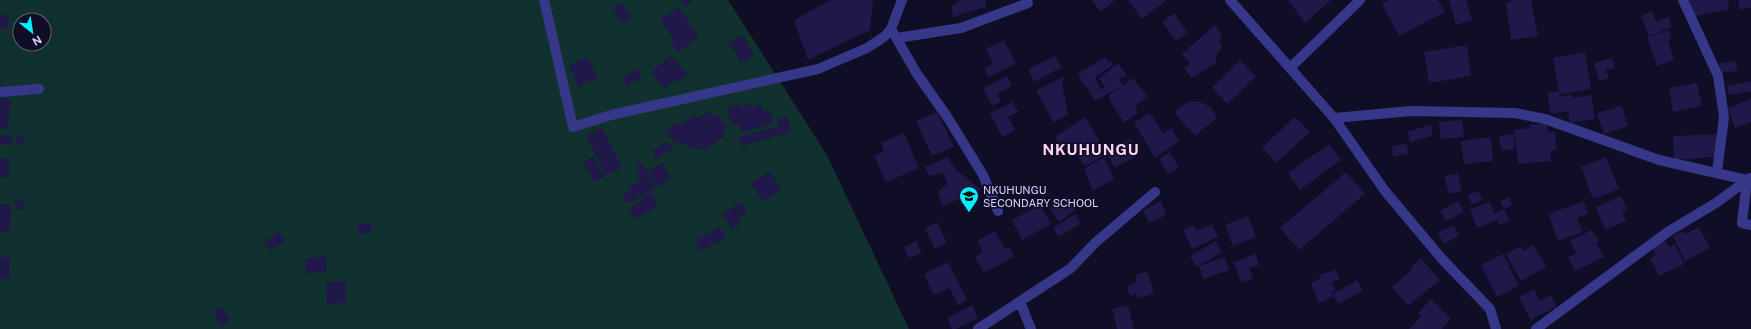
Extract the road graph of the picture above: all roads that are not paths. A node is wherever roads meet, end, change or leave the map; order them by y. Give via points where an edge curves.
1 (544, 0) edge
2 (902, 0) edge
3 (1230, 0) edge
4 (1360, 0) edge
5 (1683, 0) edge
6 (1028, 3) dead end
7 (891, 29) junction
8 (897, 38) junction
9 (1290, 68) junction
10 (38, 89) dead end
11 (0, 92) edge
12 (1334, 118) junction
13 (1717, 172) junction
14 (1749, 179) edge
15 (1155, 192) dead end
16 (998, 212) dead end
17 (1751, 225) edge
18 (1020, 302) junction
19 (978, 329) edge
20 (1030, 329) edge
21 (1496, 329) edge
22 (1536, 329) edge

1 - 7 street via 573,127 611,115 818,69 867,48
2 - 7 street
3 - 9 street
4 - 9 street
5 - 13 street via 1718,76 1724,117
6 - 8 street via 961,28
7 - 8 street
8 - 16 street via 917,74 983,175
9 - 12 street
10 - 11 street
12 - 13 street via 1411,111 1515,113 1545,119 1659,160
12 - 21 street via 1385,191 1442,259 1490,309
13 - 14 street
14 - 17 street via 1742,223
14 - 22 street via 1716,203 1669,231
15 - 18 street via 1096,242 1071,268
18 - 19 street
18 - 20 street

